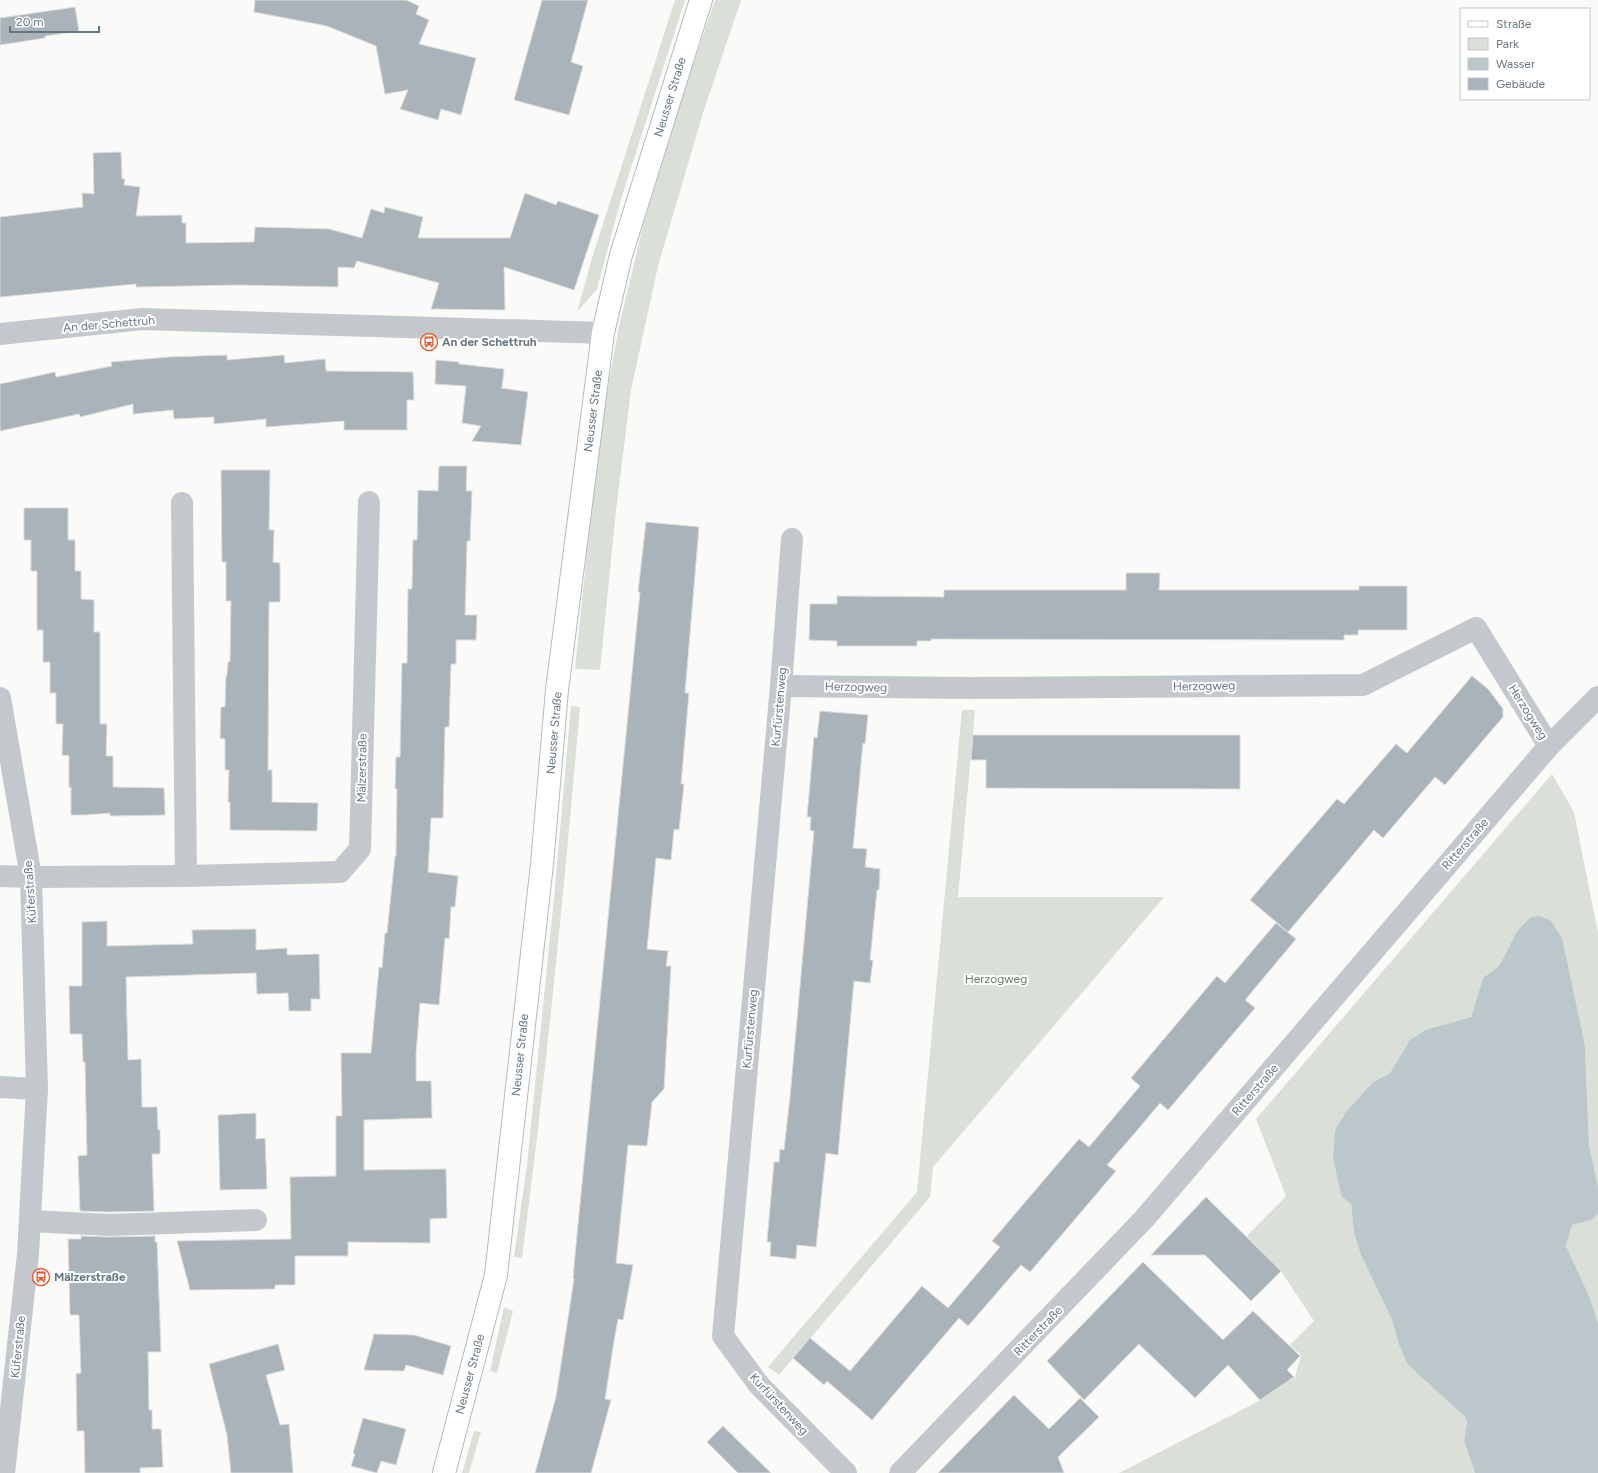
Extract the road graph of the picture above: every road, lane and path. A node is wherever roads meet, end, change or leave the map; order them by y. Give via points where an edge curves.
1 (701, 0) edge
2 (603, 333) junction
3 (0, 334) edge
4 (369, 502) dead end
5 (182, 503) dead end
6 (792, 539) dead end
7 (781, 686) junction
8 (1598, 697) edge
9 (0, 698) edge
10 (1549, 746) junction
11 (0, 876) edge
12 (186, 876) junction
13 (31, 877) junction
14 (0, 1087) edge
15 (37, 1089) junction
16 (256, 1220) dead end
17 (31, 1221) junction
18 (4, 1473) edge
19 (444, 1473) edge
20 (846, 1473) edge
21 (900, 1473) edge

1 - 2 street, Neusser Straße via 621,255
2 - 3 street, An der Schettruh via 142,319
2 - 19 street, Neusser Straße via 557,690 542,864 496,1275
4 - 12 street, Mälzerstraße via 360,849 340,872
5 - 12 street
6 - 7 street, Kurfürstenweg
7 - 10 street, Herzogweg via 978,688 1363,685 1476,628
7 - 20 street, Kurfürstenweg via 723,1336 759,1385
8 - 10 street, Ritterstraße
9 - 13 street, Küferstraße
10 - 21 street, Ritterstraße via 1144,1219
11 - 13 street, Mälzerstraße
12 - 13 street, Mälzerstraße
13 - 15 street, Küferstraße
14 - 15 street
15 - 17 street, Küferstraße
16 - 17 street via 109,1225
17 - 18 street, Küferstraße

